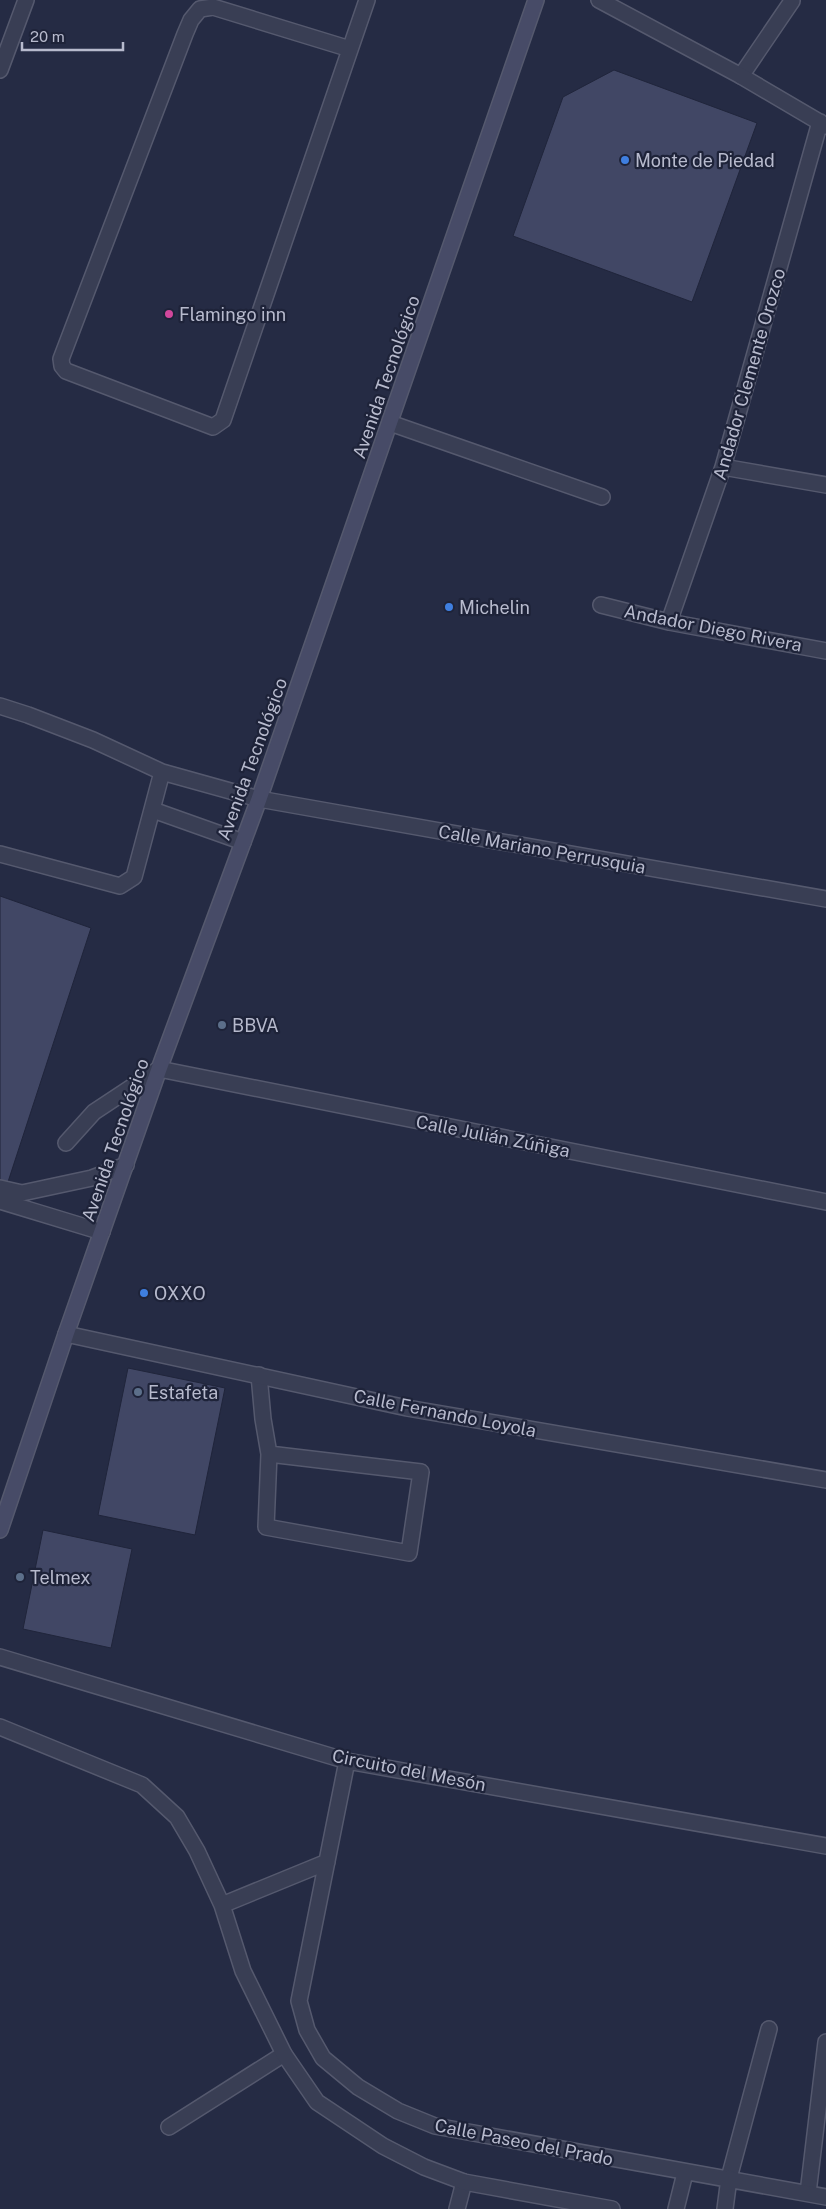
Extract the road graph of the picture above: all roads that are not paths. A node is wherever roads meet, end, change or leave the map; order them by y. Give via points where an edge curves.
1 (26, 0) edge
2 (367, 0) edge
3 (536, 0) edge
4 (599, 0) edge
5 (791, 0) edge
6 (350, 49) junction
7 (0, 70) edge
8 (741, 76) junction
9 (823, 124) edge
10 (390, 423) junction
11 (723, 467) junction
12 (826, 485) edge
13 (602, 497) dead end
14 (601, 605) dead end
15 (669, 622) junction
16 (826, 651) edge
17 (0, 706) edge
18 (162, 772) junction
19 (259, 800) junction
20 (152, 810) junction
21 (243, 842) junction
22 (0, 854) edge
23 (826, 900) edge
24 (160, 1069) junction
25 (66, 1143) dead end
26 (126, 1165) junction
27 (0, 1188) edge
28 (0, 1201) edge
29 (826, 1202) edge
30 (102, 1232) junction
31 (66, 1334) junction
32 (259, 1375) junction
33 (269, 1454) junction
34 (826, 1480) edge
35 (0, 1530) edge
36 (0, 1657) edge
37 (0, 1727) edge
38 (347, 1760) junction
39 (826, 1846) edge
40 (327, 1862) junction
41 (222, 1905) junction
42 (769, 2029) dead end
43 (826, 2042) edge
44 (284, 2054) junction
45 (169, 2127) dead end
46 (685, 2173) junction
47 (729, 2178) junction
48 (464, 2182) junction
49 (808, 2193) junction
50 (826, 2197) edge
51 (457, 2209) edge
52 (612, 2209) edge
53 (676, 2209) edge
54 (725, 2209) edge

1 - 7 street
2 - 6 street
3 - 10 street, Avenida Tecnológico
4 - 8 street
5 - 8 street
6 - 6 street via 220,424 213,427 66,371 60,359 185,34 200,9 213,7
8 - 9 street
9 - 11 street, Andador Clemente Orozco
10 - 13 street
10 - 19 street, Avenida Tecnológico
11 - 12 street
11 - 15 street, Andador Clemente Orozco
14 - 15 street, Andador Diego Rivera
15 - 16 street, Andador Diego Rivera
17 - 18 street, Calle Mariano Perrusquia via 93,740
18 - 19 street, Calle Mariano Perrusquia
18 - 20 street
19 - 21 street, Avenida Tecnológico
19 - 23 street, Calle Mariano Perrusquia
20 - 21 street
20 - 22 street via 134,877 120,886
21 - 24 street, Avenida Tecnológico
24 - 25 street via 94,1112
24 - 26 street, Avenida Tecnológico
24 - 29 street, Calle Julián Zúñiga
26 - 27 street via 92,1178 22,1193
26 - 30 street, Avenida Tecnológico
28 - 30 street
30 - 31 street, Avenida Tecnológico
31 - 32 street, Calle Fernando Loyola
31 - 35 street, Avenida Tecnológico
32 - 33 street
32 - 34 street, Calle Fernando Loyola via 407,1408
33 - 33 street via 266,1527 409,1553 421,1472
36 - 38 street, Circuito del Mesón
37 - 41 street via 142,1785 177,1817 197,1850
38 - 39 street, Circuito del Mesón
38 - 40 street, Calle Paseo del Prado
40 - 41 street
40 - 46 street, Calle Paseo del Prado via 299,2002 307,2030 323,2058 358,2087 398,2111 435,2126
41 - 44 street via 243,1971
42 - 47 street
43 - 49 street
44 - 45 street
44 - 48 street via 317,2102 383,2146 424,2167
46 - 47 street, Calle Paseo del Prado
46 - 53 street
47 - 49 street, Calle Paseo del Prado
47 - 54 street
48 - 51 street
48 - 52 street
49 - 50 street, Calle Paseo del Prado

